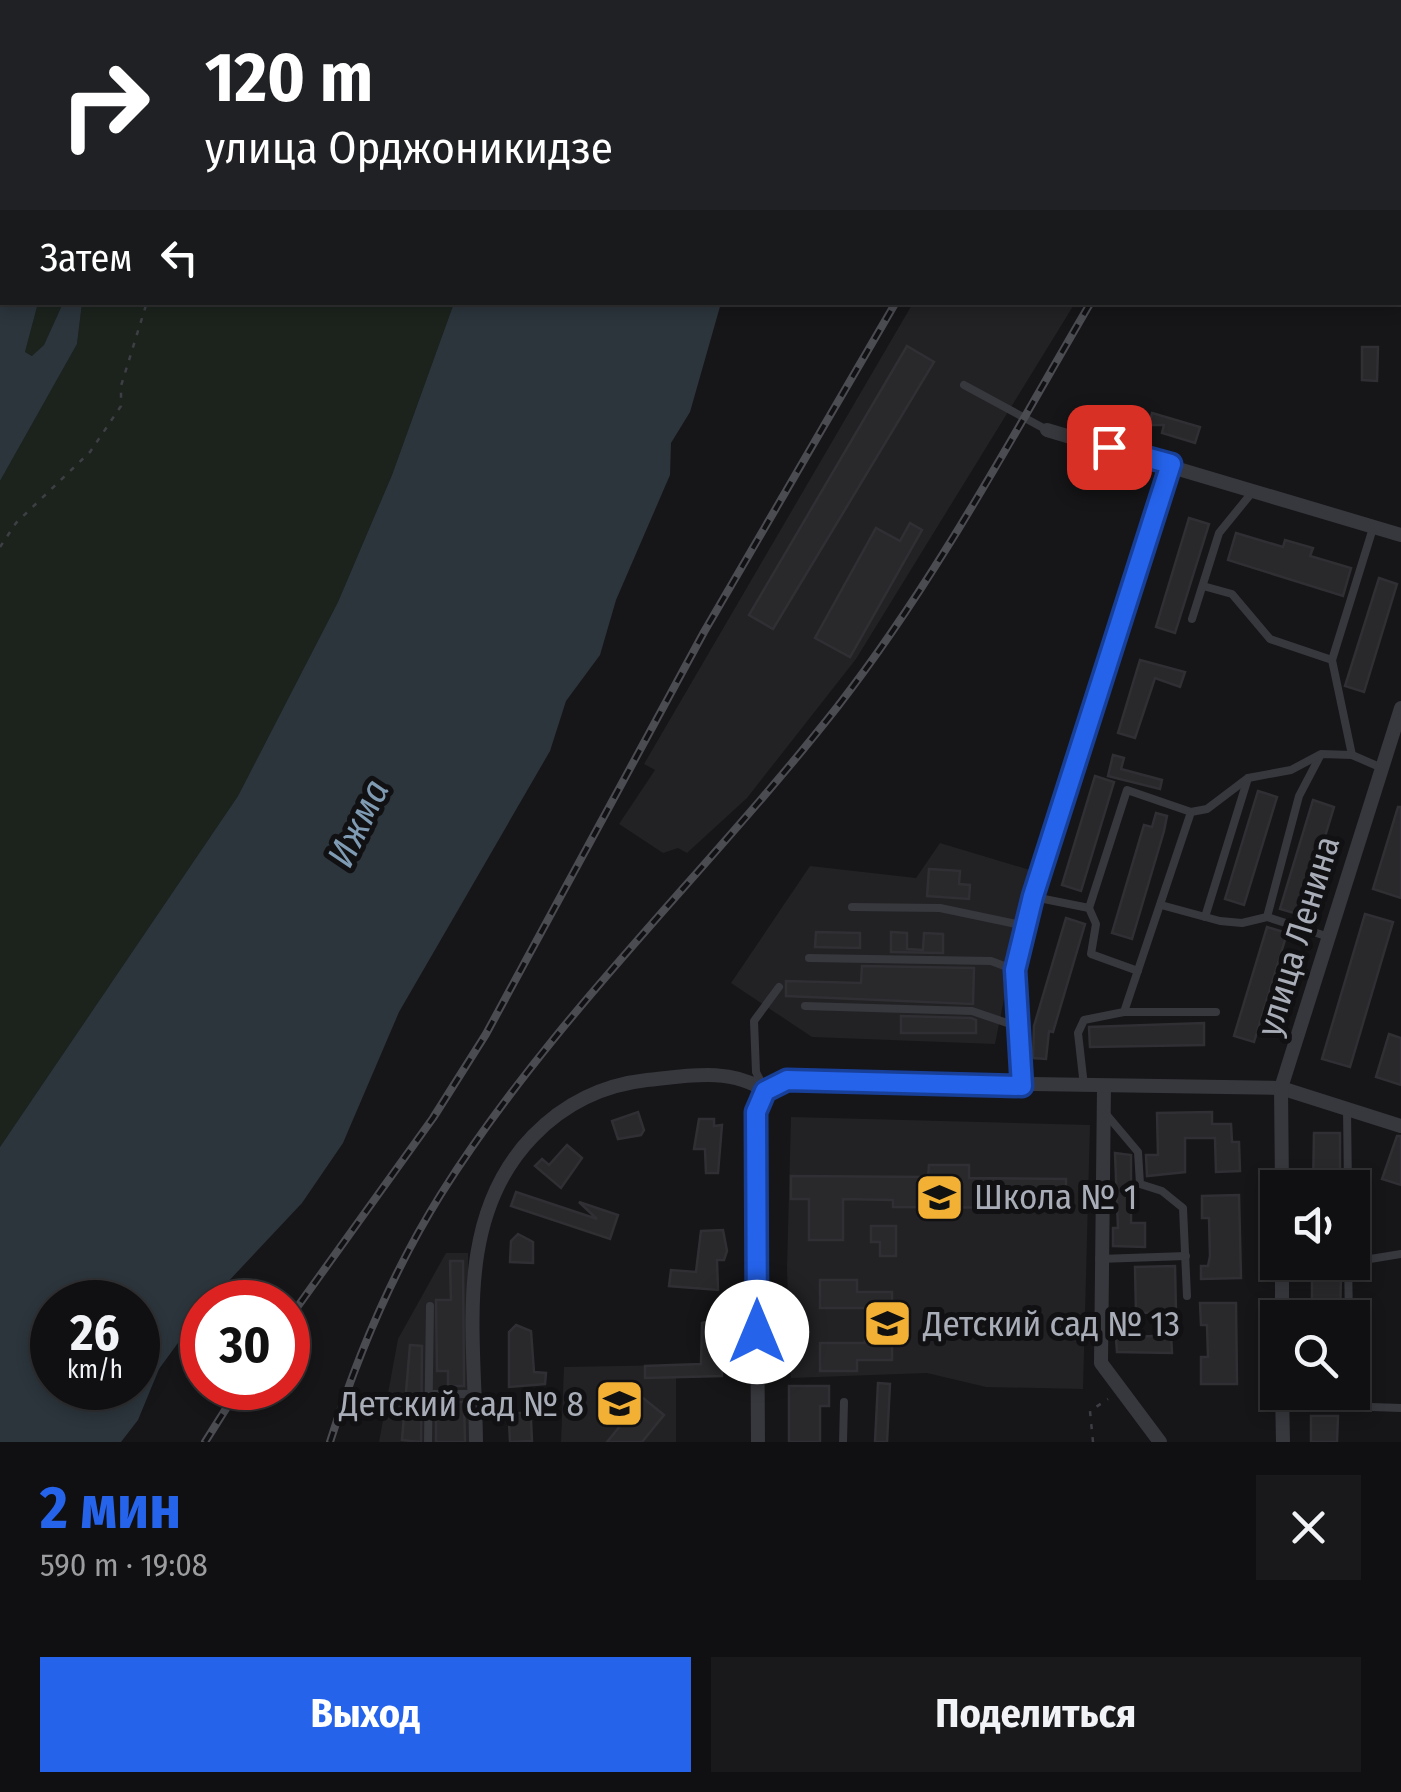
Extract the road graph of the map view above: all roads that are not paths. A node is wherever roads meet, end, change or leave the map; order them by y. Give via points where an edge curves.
1 (964, 384) dead end
2 (1046, 430) joint
3 (1171, 464) junction
4 (1254, 490) junction
5 (1373, 528) junction
6 (1401, 535) edge
7 (1202, 586) junction
8 (1192, 619) dead end
9 (1332, 660) junction
10 (1401, 708) edge
11 (1321, 754) junction
12 (1352, 755) junction
13 (1382, 768) junction
14 (1248, 778) junction
15 (1191, 812) junction
16 (1033, 896) junction
17 (1161, 906) junction
18 (852, 907) dead end
19 (1088, 908) junction
20 (1266, 917) junction
21 (1205, 918) junction
22 (1026, 926) junction
23 (1329, 938) junction
24 (809, 958) dead end
25 (1015, 970) junction
26 (1138, 972) junction
27 (779, 987) dead end
28 (805, 1006) dead end
29 (1124, 1012) junction
30 (1216, 1012) dead end
31 (1018, 1028) junction
32 (1022, 1086) junction
33 (1084, 1087) junction
34 (1104, 1087) junction
35 (1282, 1088) junction
36 (765, 1091) junction
37 (1348, 1109) junction
38 (1103, 1111) junction
39 (1401, 1126) edge
40 (1282, 1170) edge
41 (1348, 1170) edge
42 (1401, 1254) edge
43 (1186, 1256) junction
44 (1099, 1259) junction
45 (1370, 1259) edge
46 (1187, 1296) dead end
47 (430, 1306) dead end
48 (428, 1394) junction
49 (476, 1394) junction
50 (844, 1402) dead end
51 (1370, 1407) edge
52 (1401, 1408) edge
53 (1282, 1410) edge
54 (428, 1442) edge
55 (476, 1442) edge
56 (758, 1442) edge
57 (843, 1442) edge
58 (1160, 1442) edge
59 (1283, 1442) edge

1 - 2 lane
2 - 3 street
3 - 4 street
3 - 16 street
4 - 5 street
4 - 7 lane via 1219,534
5 - 6 street
5 - 9 lane
7 - 8 lane
7 - 9 lane via 1232,594 1270,639
9 - 12 lane
10 - 13 street, улица Ленина
11 - 12 lane
11 - 14 lane via 1292,770
11 - 20 lane via 1299,796
12 - 13 lane
13 - 23 street, улица Ленина
14 - 15 lane
14 - 21 lane
15 - 17 lane
15 - 19 lane via 1127,790
16 - 19 lane
16 - 22 street
17 - 21 lane
17 - 26 lane
18 - 22 lane via 940,908
19 - 26 lane via 1096,924 1091,954
20 - 21 lane via 1242,923
20 - 23 lane
22 - 25 street
23 - 35 street, улица Ленина
24 - 25 lane via 992,961
25 - 31 street
26 - 29 lane
27 - 36 lane via 754,1022 756,1072
28 - 31 lane via 972,1011
29 - 30 lane
29 - 33 lane via 1084,1020 1078,1032
31 - 32 street
32 - 33 street
32 - 36 street via 787,1080
33 - 34 street
34 - 35 street
34 - 38 street
35 - 37 street
35 - 40 street, улица Ленина
36 - 49 street via 747,1078 692,1076 593,1092 548,1120 518,1151 496,1183 480,1226 473,1280
36 - 56 street via 756,1112
37 - 39 street
37 - 41 lane
38 - 43 lane via 1138,1152 1140,1184 1184,1208
38 - 44 street
42 - 45 lane
43 - 44 lane
43 - 46 lane
44 - 58 street via 1101,1363
47 - 48 lane
48 - 49 lane
48 - 54 lane
49 - 55 street
50 - 57 lane
51 - 52 lane
53 - 59 street

